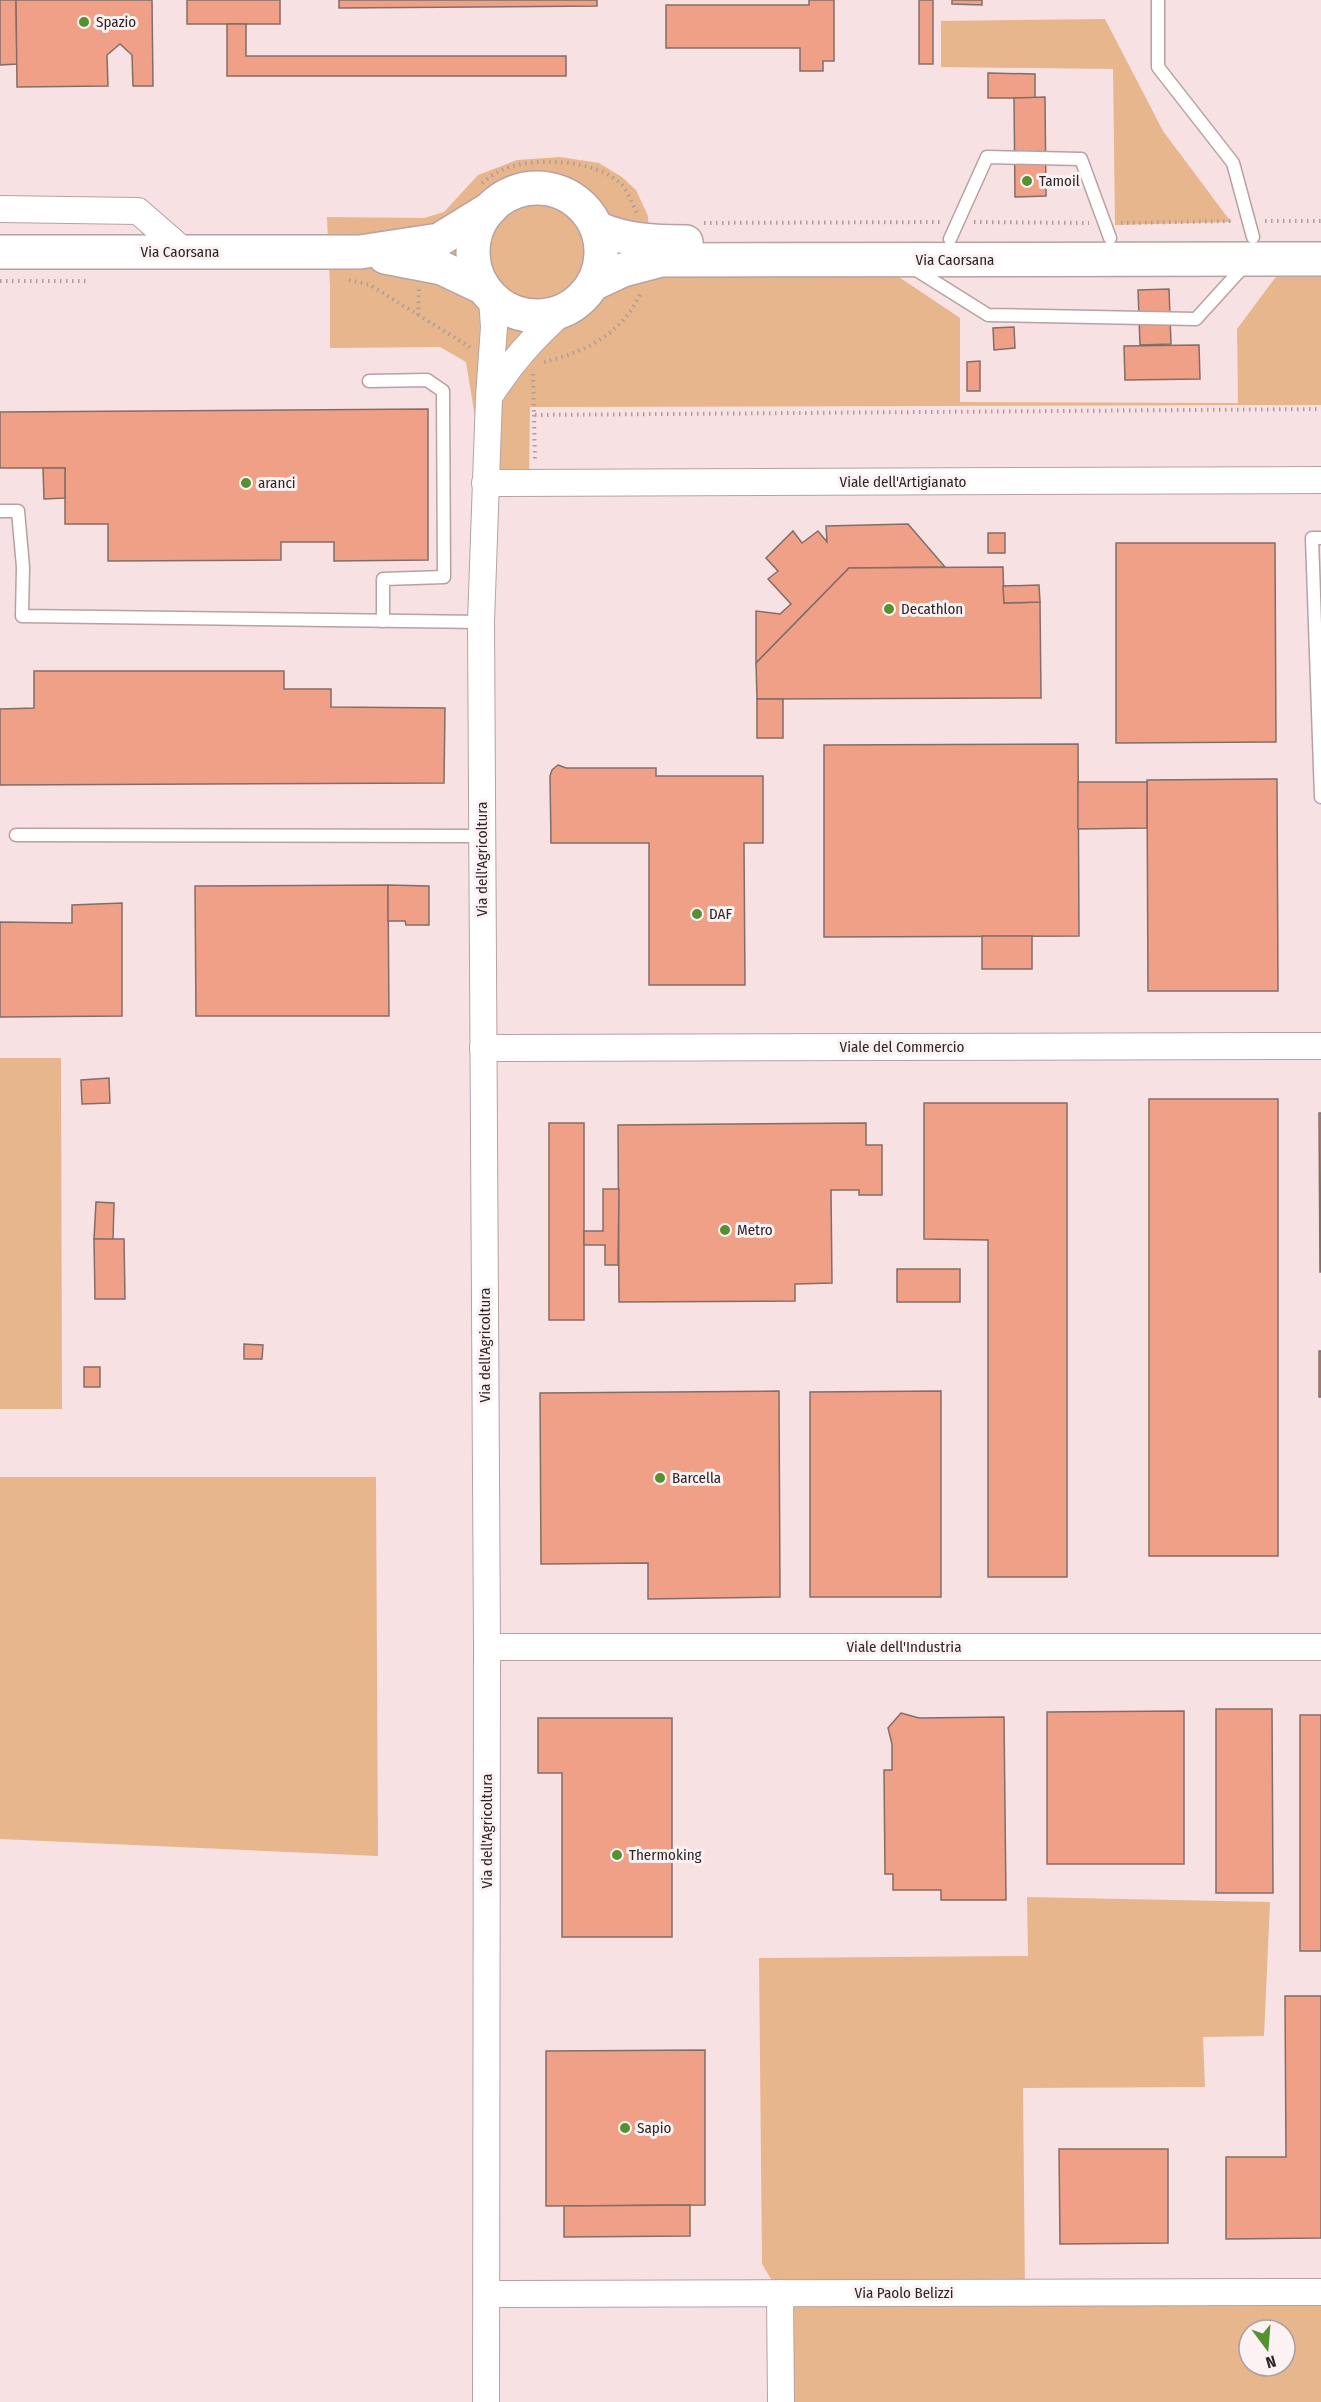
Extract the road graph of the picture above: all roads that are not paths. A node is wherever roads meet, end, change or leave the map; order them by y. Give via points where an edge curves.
1 (1158, 0) edge
2 (483, 199) junction
3 (0, 209) edge
4 (597, 228) junction
5 (955, 231) junction
6 (1107, 231) junction
7 (1321, 237) edge
8 (1251, 239) junction
9 (0, 252) edge
10 (185, 252) junction
11 (360, 252) junction
12 (645, 252) junction
13 (1321, 259) edge
14 (899, 260) junction
15 (593, 284) junction
16 (488, 293) junction
17 (564, 310) junction
18 (369, 381) dead end
19 (489, 397) junction
20 (1321, 480) edge
21 (485, 483) junction
22 (0, 511) edge
23 (1321, 538) edge
24 (383, 621) junction
25 (481, 622) junction
26 (1321, 797) edge
27 (16, 835) dead end
28 (482, 836) junction
29 (1321, 1046) edge
30 (483, 1048) junction
31 (487, 1647) junction
32 (1321, 1647) edge
33 (1321, 2292) edge
34 (780, 2293) junction
35 (487, 2294) junction
36 (486, 2402) edge
37 (781, 2402) edge

1 - 8 lane via 1158,67 1233,163
2 - 4 main road via 544,188 578,202
2 - 11 main road via 440,240
2 - 16 main road via 473,247 475,269
3 - 10 street via 138,211
4 - 12 main road, Via Caorsana
4 - 15 main road via 600,266
5 - 6 main road, Via Caorsana
5 - 6 lane via 987,157 1081,159
5 - 12 main road, Via Caorsana
6 - 8 main road, Via Caorsana
7 - 8 main road, Via Caorsana
8 - 13 main road, Via Caorsana
8 - 14 main road, Via Caorsana
8 - 14 lane via 1196,319 988,315
9 - 10 main road, Via Caorsana
10 - 11 main road, Via Caorsana
11 - 16 main road via 442,268
12 - 14 main road, Via Caorsana via 661,260
12 - 15 main road, Via Caorsana via 623,270
15 - 17 main road via 581,299
16 - 17 main road via 508,309 526,315 546,316
16 - 19 street, Via dell'Agricoltura via 494,327
17 - 19 street via 534,337
18 - 24 lane via 427,380 443,391 444,577 383,579
19 - 21 street, Via dell'Agricoltura
20 - 21 street, Viale dell'Artigianato
21 - 25 street, Via dell'Agricoltura
22 - 24 lane via 18,511 22,616
23 - 26 lane via 1312,538
24 - 25 lane
25 - 28 street, Via dell'Agricoltura
27 - 28 lane
28 - 30 street, Via dell'Agricoltura
29 - 30 street, Viale del Commercio
30 - 31 street, Via dell'Agricoltura
31 - 32 street, Viale dell'Industria
31 - 35 street, Via dell'Agricoltura
33 - 34 street, Via Paolo Belizzi
34 - 35 street, Via Paolo Belizzi
34 - 37 street
35 - 36 street, Via dell'Agricoltura

